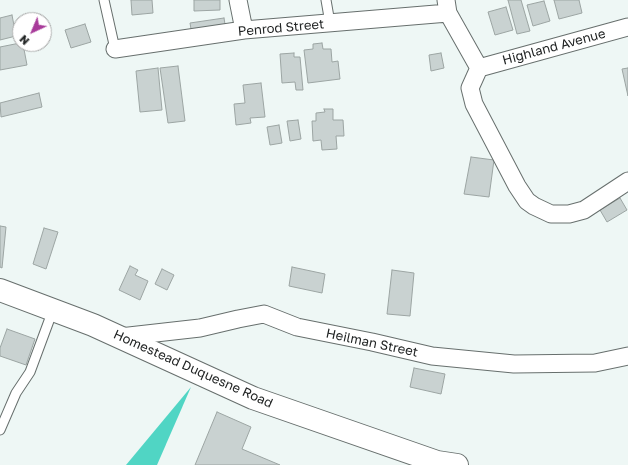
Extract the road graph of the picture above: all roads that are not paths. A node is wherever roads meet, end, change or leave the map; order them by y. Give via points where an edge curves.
1 (104, 0) edge
2 (238, 0) edge
3 (326, 0) edge
4 (447, 7) edge
5 (330, 23) junction
6 (628, 27) edge
7 (244, 30) junction
8 (115, 49) joint
9 (479, 68) junction
10 (628, 181) edge
11 (0, 290) edge
12 (53, 310) junction
13 (120, 337) junction
14 (628, 356) edge
15 (0, 430) edge
16 (457, 465) edge

1 - 8 lane
2 - 7 street
3 - 5 lane
4 - 5 street, Penrod Street
4 - 9 street
5 - 7 street, Penrod Street
6 - 9 street, Highland Avenue
7 - 8 street, Penrod Street
9 - 10 street via 470,88 474,104 517,186 527,200 539,210 551,214 569,214 584,210
11 - 12 street, Homestead Duquesne Road
12 - 13 street, Homestead Duquesne Road
12 - 15 lane via 30,372 16,393
13 - 14 street, Heilman Street via 200,328 264,314 297,327 432,356 514,364 595,364
13 - 16 street, Homestead Duquesne Road via 253,398 437,462

